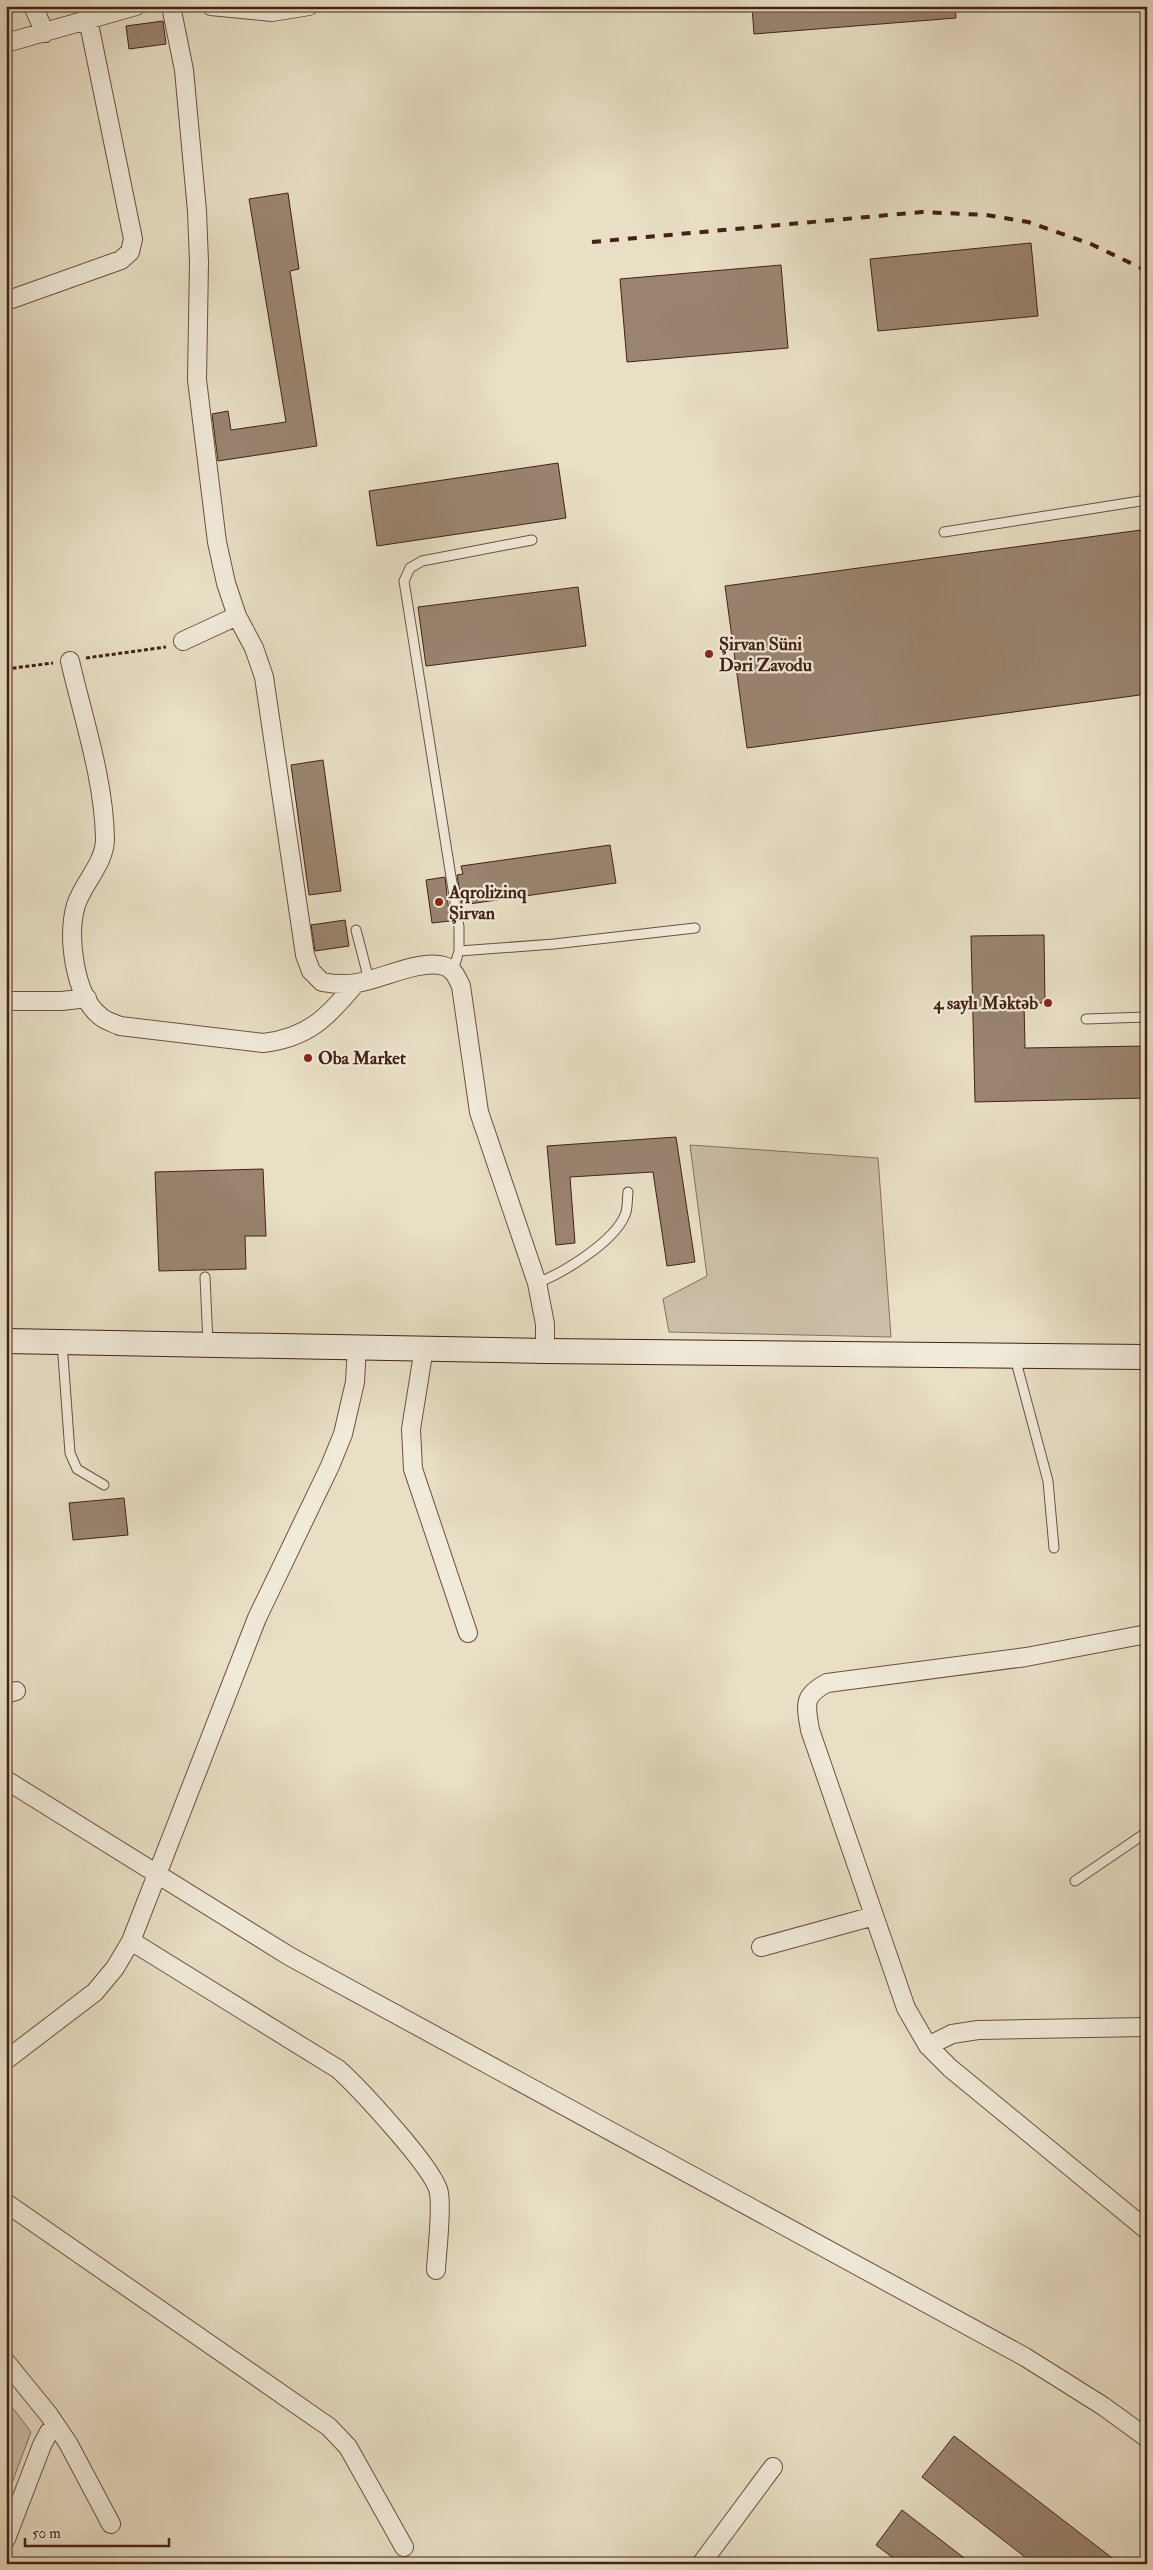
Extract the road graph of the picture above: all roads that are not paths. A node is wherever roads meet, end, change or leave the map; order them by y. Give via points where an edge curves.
1 (33, 6) edge
2 (136, 6) edge
3 (171, 6) edge
4 (211, 6) edge
5 (309, 6) edge
6 (88, 19) junction
7 (45, 33) junction
8 (6, 43) edge
9 (6, 301) edge
10 (1147, 500) edge
11 (944, 532) dead end
12 (532, 540) dead end
13 (238, 616) junction
14 (183, 641) road end
15 (70, 660) road end
16 (695, 928) dead end
17 (356, 930) dead end
18 (459, 951) junction
19 (454, 971) junction
20 (363, 982) junction
21 (87, 998) junction
22 (6, 1001) edge
23 (1147, 1017) edge
24 (1086, 1019) dead end
25 (628, 1192) dead end
26 (205, 1277) dead end
27 (536, 1283) junction
28 (6, 1341) edge
29 (62, 1342) junction
30 (208, 1344) junction
31 (357, 1347) junction
32 (424, 1348) junction
33 (545, 1351) junction
34 (1014, 1355) junction
35 (1147, 1357) edge
36 (104, 1485) dead end
37 (1054, 1548) dead end
38 (468, 1633) dead end
39 (1147, 1634) edge
40 (6, 1780) edge
41 (1147, 1832) edge
42 (157, 1875) junction
43 (1075, 1881) dead end
44 (874, 1916) junction
45 (131, 1941) junction
46 (760, 1947) dead end
47 (1147, 2027) edge
48 (928, 2046) junction
49 (6, 2060) edge
50 (6, 2203) edge
51 (1147, 2230) edge
52 (436, 2270) dead end
53 (6, 2362) edge
54 (56, 2425) junction
55 (1147, 2438) edge
56 (773, 2467) dead end
57 (111, 2524) dead end
58 (6, 2539) edge
59 (404, 2547) dead end
60 (701, 2564) edge

1 - 7 street
2 - 6 street
3 - 13 street via 184,70 197,211 197,380 217,542 226,583
4 - 5 street via 272,12
6 - 7 street
6 - 9 street via 133,239 130,252 120,260
7 - 8 street
10 - 11 lane
12 - 18 lane via 422,561 410,568 404,580 459,927
13 - 14 street
13 - 20 street via 264,677 305,955 311,971 322,982
15 - 21 street via 96,772 105,842 76,905 73,930 75,971
16 - 18 lane
17 - 20 lane
18 - 19 lane
19 - 20 street via 428,964
19 - 27 street via 461,986 479,1112
20 - 21 street via 309,1030 285,1041 263,1043 120,1026 100,1016
21 - 22 street
23 - 24 lane
25 - 27 lane via 625,1215 610,1235 574,1265
26 - 30 lane
27 - 33 street via 545,1324
28 - 29 main road
29 - 30 main road
29 - 36 lane via 70,1453 77,1469
30 - 31 main road
31 - 32 main road
31 - 42 street via 355,1382 343,1434 257,1618
32 - 33 main road
32 - 38 street via 411,1429 414,1469
33 - 34 main road
34 - 35 main road
34 - 37 lane via 1048,1481
39 - 44 street via 1026,1657 827,1683 813,1691 806,1703 810,1730
40 - 42 street
41 - 43 lane
42 - 45 street
42 - 55 street via 289,1956 1025,2358 1104,2406
44 - 46 street
44 - 48 street via 906,2008
45 - 49 street via 95,1992
45 - 52 street via 338,2069 359,2087 431,2175 439,2193
47 - 48 street via 978,2030 952,2034
48 - 51 street via 950,2068
50 - 59 street via 329,2427 348,2447
53 - 54 street
54 - 57 street
54 - 58 street via 42,2445
56 - 60 street

